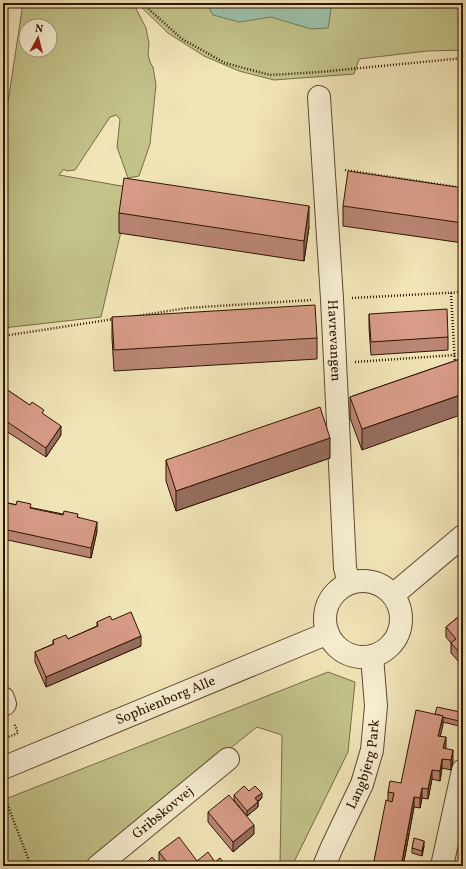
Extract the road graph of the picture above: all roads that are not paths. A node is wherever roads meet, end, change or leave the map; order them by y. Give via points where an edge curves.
1 (319, 98) dead end
2 (463, 536) edge
3 (349, 583) junction
4 (393, 595) junction
5 (328, 633) junction
6 (372, 656) junction
7 (228, 759) dead end
8 (3, 768) edge
9 (463, 770) edge
10 (98, 866) edge
11 (324, 866) edge
12 (442, 866) edge

1 - 3 street, Havrevangen via 345,568
2 - 4 street
3 - 4 street via 361,580 373,582 384,586
3 - 5 street via 331,598 326,609 325,622
4 - 6 street via 400,606 400,631 393,643 384,651
5 - 6 street via 333,642 350,655
5 - 8 street, Sophienborg Alle
6 - 11 street, Langbjerg Park via 376,706 372,750 362,784
7 - 10 street, Gribskovvej
9 - 12 street

